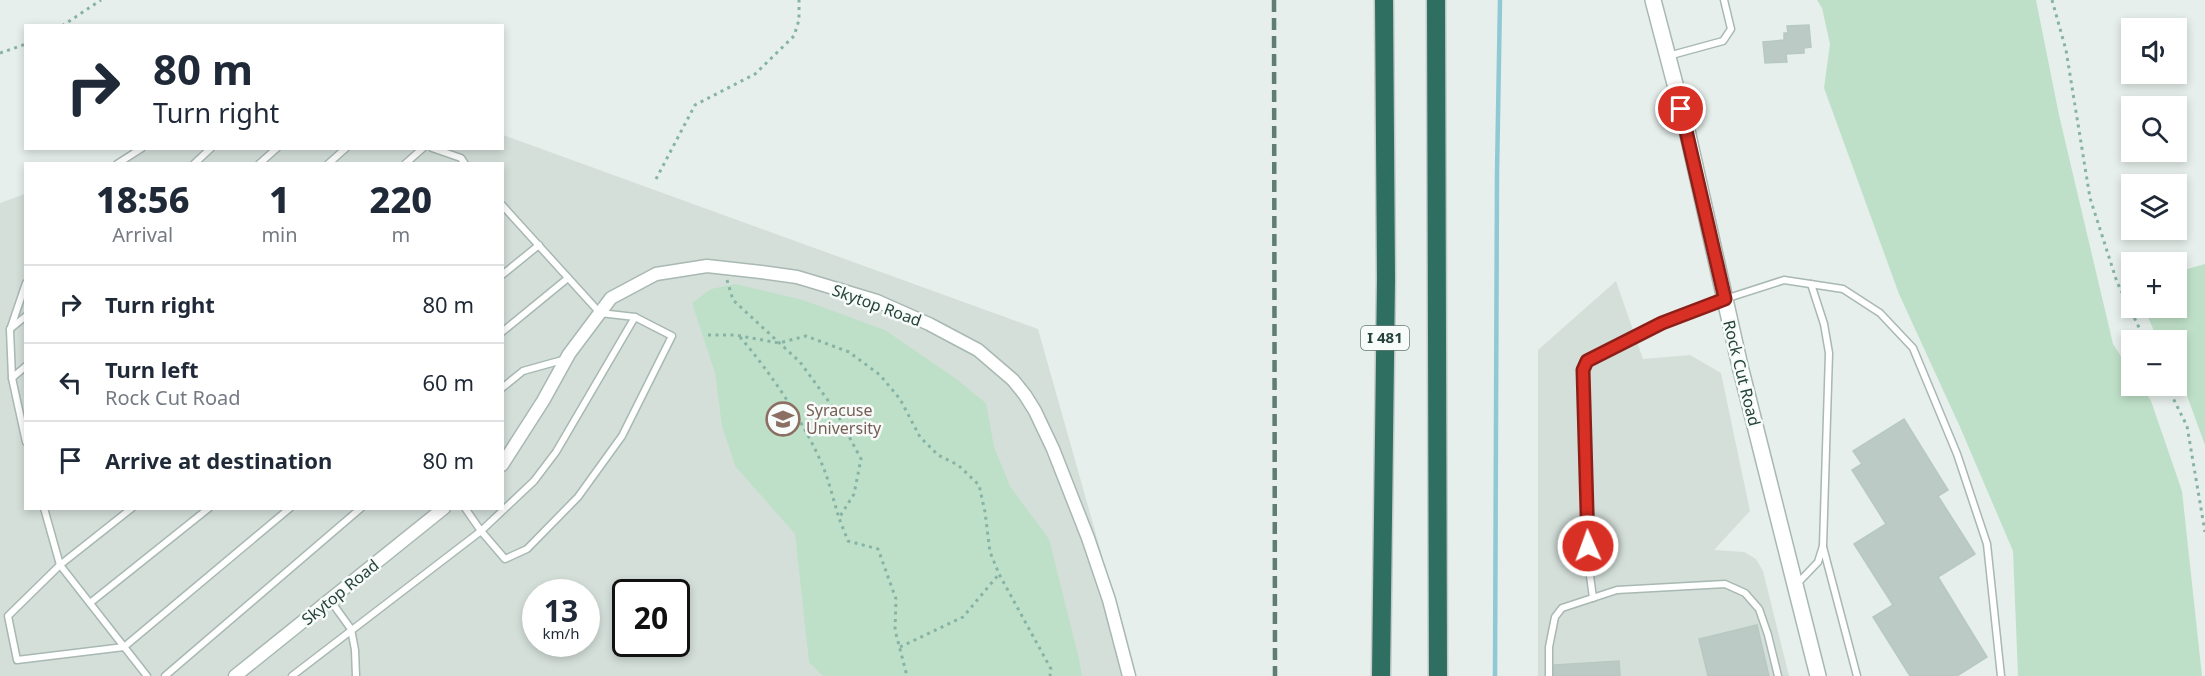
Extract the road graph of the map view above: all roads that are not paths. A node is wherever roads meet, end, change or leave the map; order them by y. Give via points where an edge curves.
1 (1384, 0) edge
2 (1436, 0) edge
3 (1653, 0) edge
4 (1724, 0) edge
5 (1668, 56) junction
6 (139, 150) edge
7 (209, 150) edge
8 (275, 150) edge
9 (344, 150) edge
10 (421, 150) edge
11 (438, 150) edge
12 (120, 162) edge
13 (196, 162) edge
14 (262, 162) edge
15 (330, 162) edge
16 (407, 162) edge
17 (464, 162) edge
18 (505, 213) edge
19 (539, 245) junction
20 (504, 272) edge
21 (568, 278) junction
22 (1811, 284) junction
23 (24, 289) edge
24 (1725, 299) junction
25 (600, 313) junction
26 (635, 317) junction
27 (24, 318) edge
28 (10, 330) junction
29 (504, 330) edge
30 (567, 358) junction
31 (24, 368) edge
32 (12, 378) junction
33 (504, 386) edge
34 (23, 420) edge
35 (504, 462) edge
36 (504, 509) edge
37 (129, 510) edge
38 (206, 510) edge
39 (288, 510) edge
40 (360, 510) edge
41 (442, 510) edge
42 (466, 510) edge
43 (503, 510) edge
44 (45, 511) edge
45 (481, 531) junction
46 (1823, 546) junction
47 (60, 565) junction
48 (1795, 585) junction
49 (1438, 587) junction
50 (1593, 598) junction
51 (330, 600) junction
52 (90, 603) junction
53 (351, 629) junction
54 (124, 647) junction
55 (147, 676) edge
56 (165, 676) edge
57 (235, 676) edge
58 (292, 676) edge
59 (356, 676) edge
60 (1129, 676) edge
61 (1381, 676) edge
62 (1438, 676) edge
63 (1442, 676) edge
64 (1549, 676) edge
65 (1778, 676) edge
66 (1818, 676) edge
67 (1857, 676) edge
68 (2001, 676) edge

1 - 61 highway, I 481 via 1386,279
2 - 49 highway
3 - 5 street, Rock Cut Road
4 - 5 lane via 1731,29 1723,41
5 - 24 street, Rock Cut Road
6 - 12 lane
7 - 13 lane
8 - 14 lane
9 - 15 lane
10 - 16 lane
11 - 17 lane
18 - 19 lane
19 - 20 lane
19 - 21 lane
21 - 25 lane
21 - 29 lane
22 - 24 lane via 1784,280
22 - 46 lane via 1829,353
22 - 68 lane via 1843,289 1880,313 1913,348 1957,453 1987,544
23 - 28 lane
24 - 48 street, Rock Cut Road
24 - 50 lane via 1662,323 1587,361 1583,370
25 - 26 lane
25 - 30 street, Skytop Road
25 - 60 street, Skytop Road via 611,298 656,274 722,267 797,277 877,302 978,350 1012,380 1035,411 1053,449 1110,600
26 - 36 lane via 545,466
26 - 45 lane via 672,336 622,436 578,497 527,549 505,559
27 - 28 lane
28 - 32 lane
30 - 33 lane via 523,370
30 - 35 street, Skytop Road
31 - 32 lane
32 - 34 lane
37 - 47 lane
38 - 52 lane
39 - 54 lane
40 - 56 lane
41 - 51 street, Skytop Road
42 - 45 lane
43 - 45 lane
44 - 47 lane
45 - 53 lane
46 - 48 lane via 1818,562
46 - 67 lane
47 - 52 lane
47 - 54 lane via 8,616 17,660
48 - 66 street, Rock Cut Road
49 - 62 highway
49 - 63 highway
50 - 64 lane via 1562,608 1555,617 1549,646
50 - 65 lane via 1617,590 1725,584 1745,593 1758,609
51 - 53 lane
51 - 57 street, Skytop Road
52 - 54 lane
53 - 58 lane
53 - 59 lane
54 - 55 lane

